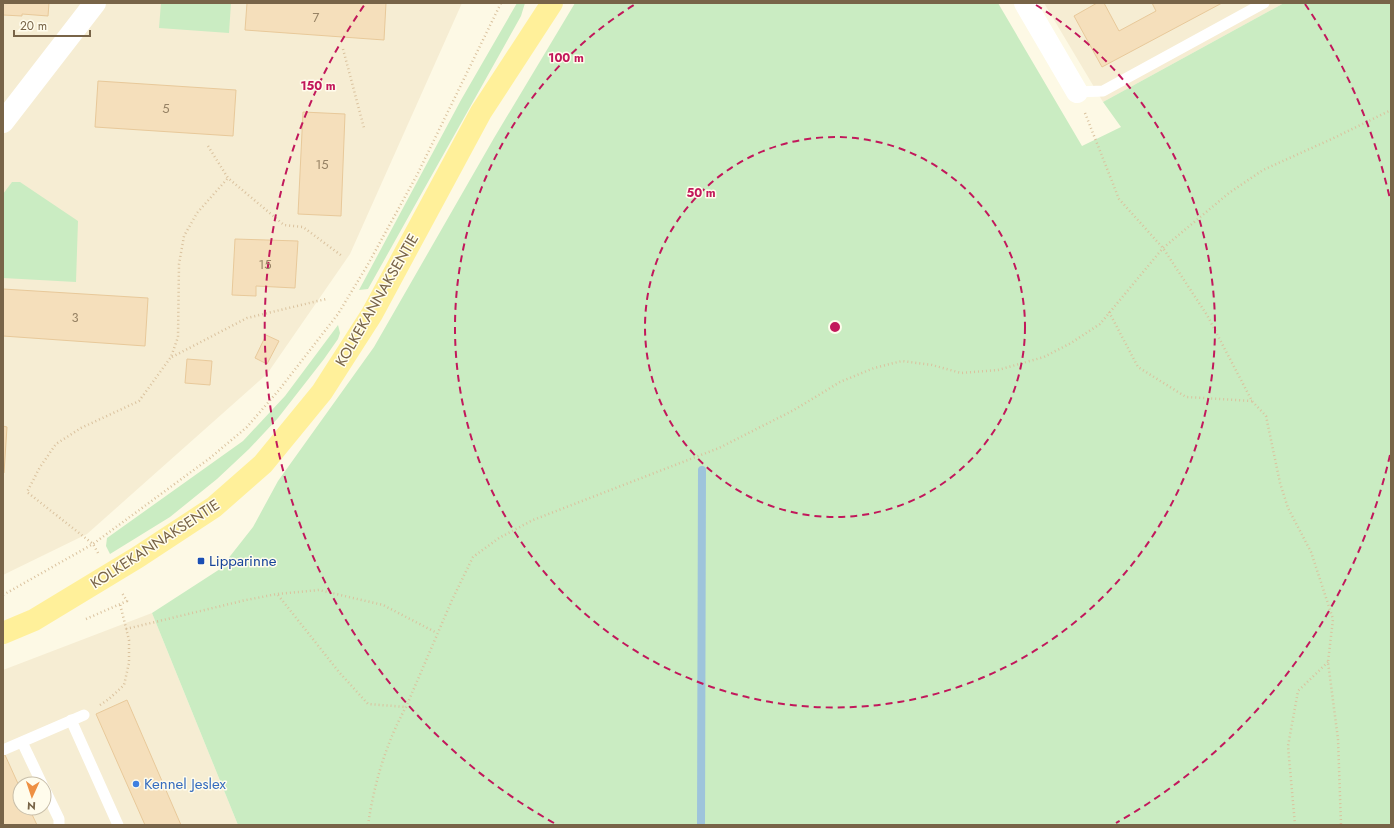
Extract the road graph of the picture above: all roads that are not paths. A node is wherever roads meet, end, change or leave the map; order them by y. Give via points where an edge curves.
1 (95, 3) edge
2 (552, 3) edge
3 (1025, 3) edge
4 (1264, 3) edge
5 (1077, 92) joint
6 (3, 122) edge
7 (3, 633) edge
8 (84, 715) road end
9 (71, 720) junction
10 (22, 742) junction
11 (3, 750) edge
12 (38, 776) edge
13 (52, 805) edge
14 (59, 825) edge
15 (118, 825) edge

1 - 6 street
2 - 7 main road, KOLKEKANNAKSENTIE via 481,112 372,314 322,392 263,464 214,507 145,553 34,620
3 - 5 street
4 - 5 lane via 1103,91
8 - 9 lane
9 - 10 lane
9 - 15 lane
10 - 11 lane
10 - 12 lane
13 - 14 lane

